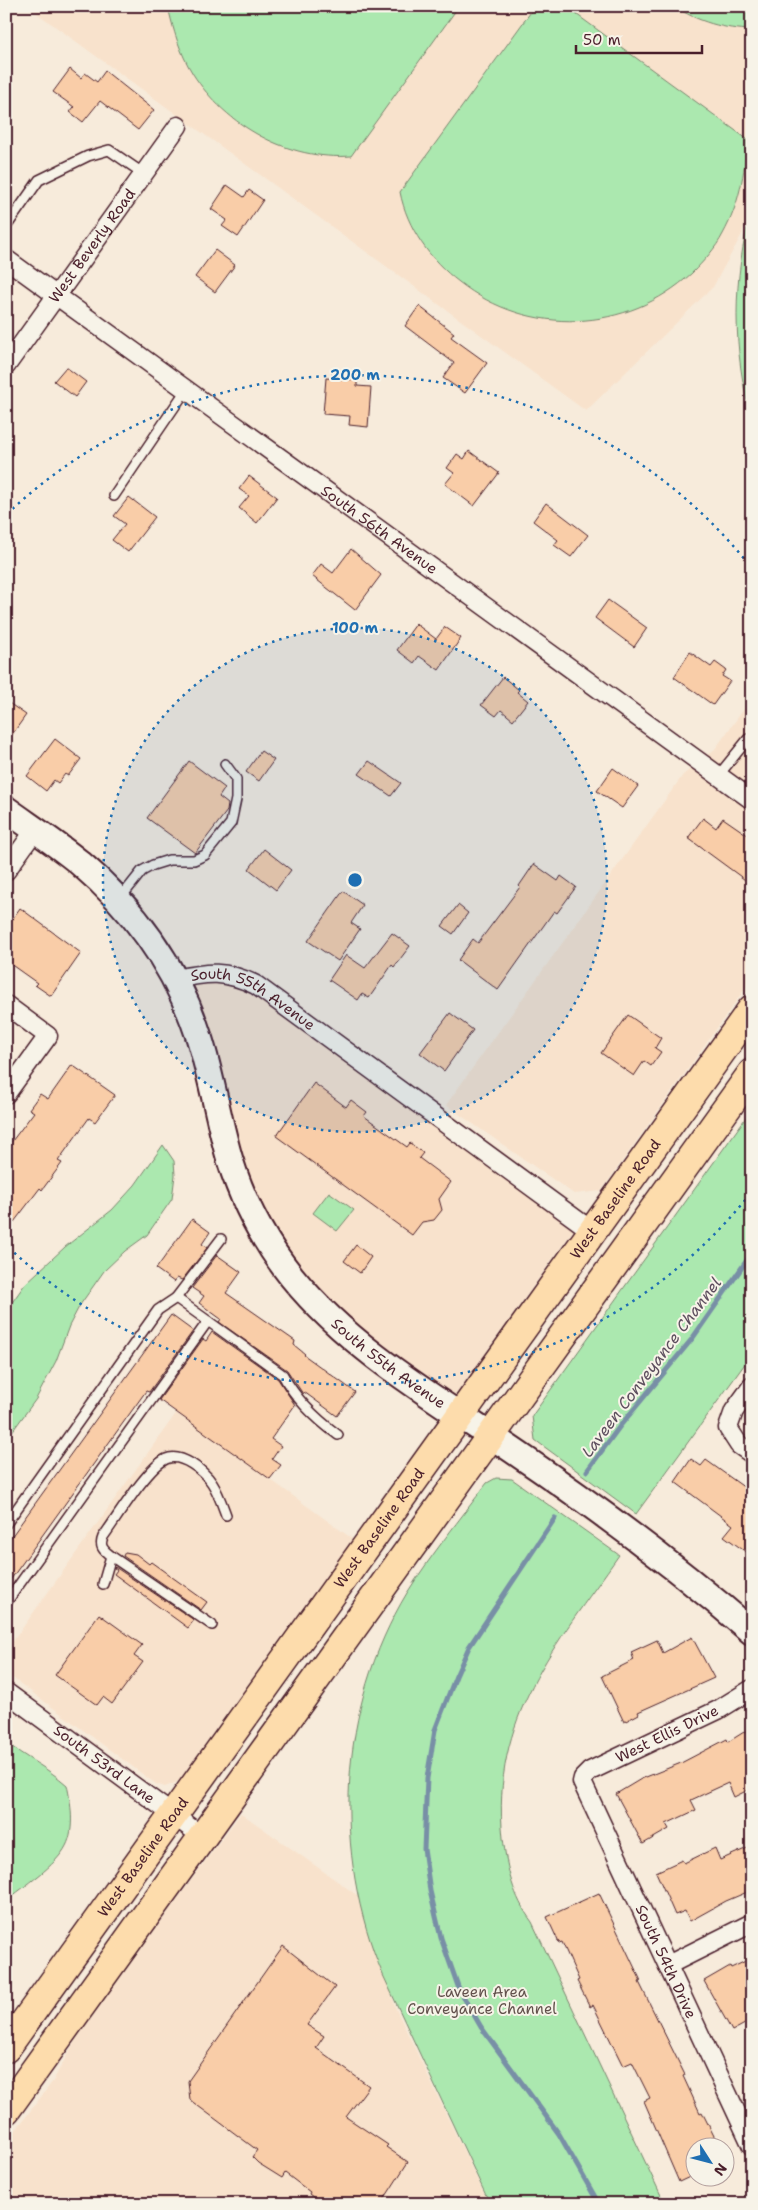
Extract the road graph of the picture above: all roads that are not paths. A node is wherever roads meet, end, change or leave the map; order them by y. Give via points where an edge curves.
1 (178, 126) dead end
2 (144, 174) junction
3 (6, 227) edge
4 (6, 259) edge
5 (57, 296) junction
6 (6, 366) edge
7 (186, 390) junction
8 (114, 496) dead end
9 (750, 741) edge
10 (225, 764) dead end
11 (718, 776) junction
12 (752, 800) edge
13 (6, 809) edge
14 (35, 830) junction
15 (6, 871) edge
16 (118, 900) junction
17 (176, 979) junction
18 (6, 1005) edge
19 (752, 1009) edge
20 (752, 1073) edge
21 (6, 1094) edge
22 (592, 1231) junction
23 (221, 1239) dead end
24 (176, 1298) junction
25 (208, 1321) junction
26 (752, 1386) edge
27 (459, 1416) junction
28 (338, 1435) dead end
29 (490, 1436) junction
30 (752, 1454) edge
31 (226, 1514) dead end
32 (6, 1524) edge
33 (111, 1556) junction
34 (103, 1584) dead end
35 (6, 1603) edge
36 (212, 1626) dead end
37 (752, 1632) edge
38 (752, 1689) edge
39 (6, 1692) edge
40 (583, 1778) joint
41 (173, 1815) junction
42 (203, 1836) junction
43 (752, 1923) edge
44 (668, 1965) junction
45 (6, 2048) edge
46 (6, 2110) edge
47 (752, 2146) edge

1 - 2 street, West Beverly Road
2 - 3 lane via 109,150 88,156 39,180
2 - 5 street, West Beverly Road
4 - 5 street, South 56th Avenue
5 - 6 street, West Beverly Road
5 - 7 street, South 56th Avenue
7 - 8 lane
7 - 11 street, South 56th Avenue
9 - 11 lane
10 - 16 lane via 236,779 231,823 205,855 194,860 169,860 153,865 142,872
11 - 12 street, South 56th Avenue
13 - 14 street, South 55th Avenue
14 - 15 street
14 - 16 street, South 55th Avenue via 78,862
16 - 17 street, South 55th Avenue via 156,946
17 - 22 street, South 55th Avenue via 215,973 238,976 256,985
17 - 27 street, South 55th Avenue via 200,1039 231,1161 244,1198 261,1231 290,1274 319,1308 373,1354
18 - 21 street via 48,1036
19 - 22 main road, West Baseline Road
20 - 29 main road
22 - 27 main road, West Baseline Road
23 - 24 lane
24 - 25 lane
24 - 32 lane via 158,1310
25 - 28 lane via 283,1375 315,1418
25 - 35 lane
26 - 30 street via 734,1411 728,1428 739,1445
27 - 29 street, South 55th Avenue
27 - 41 main road, West Baseline Road
29 - 37 street, South 55th Avenue via 561,1484
29 - 42 main road
31 - 33 lane via 205,1474 182,1459 166,1459 150,1473 103,1537 102,1549
33 - 34 lane
33 - 36 lane
38 - 40 street, West Ellis Drive via 718,1710 590,1771
39 - 41 street, South 53rd Lane
40 - 44 street, South 54th Drive via 583,1786
41 - 42 street, South 53rd Lane
41 - 45 main road, West Baseline Road
42 - 46 main road
43 - 44 street
44 - 47 street, South 54th Drive

